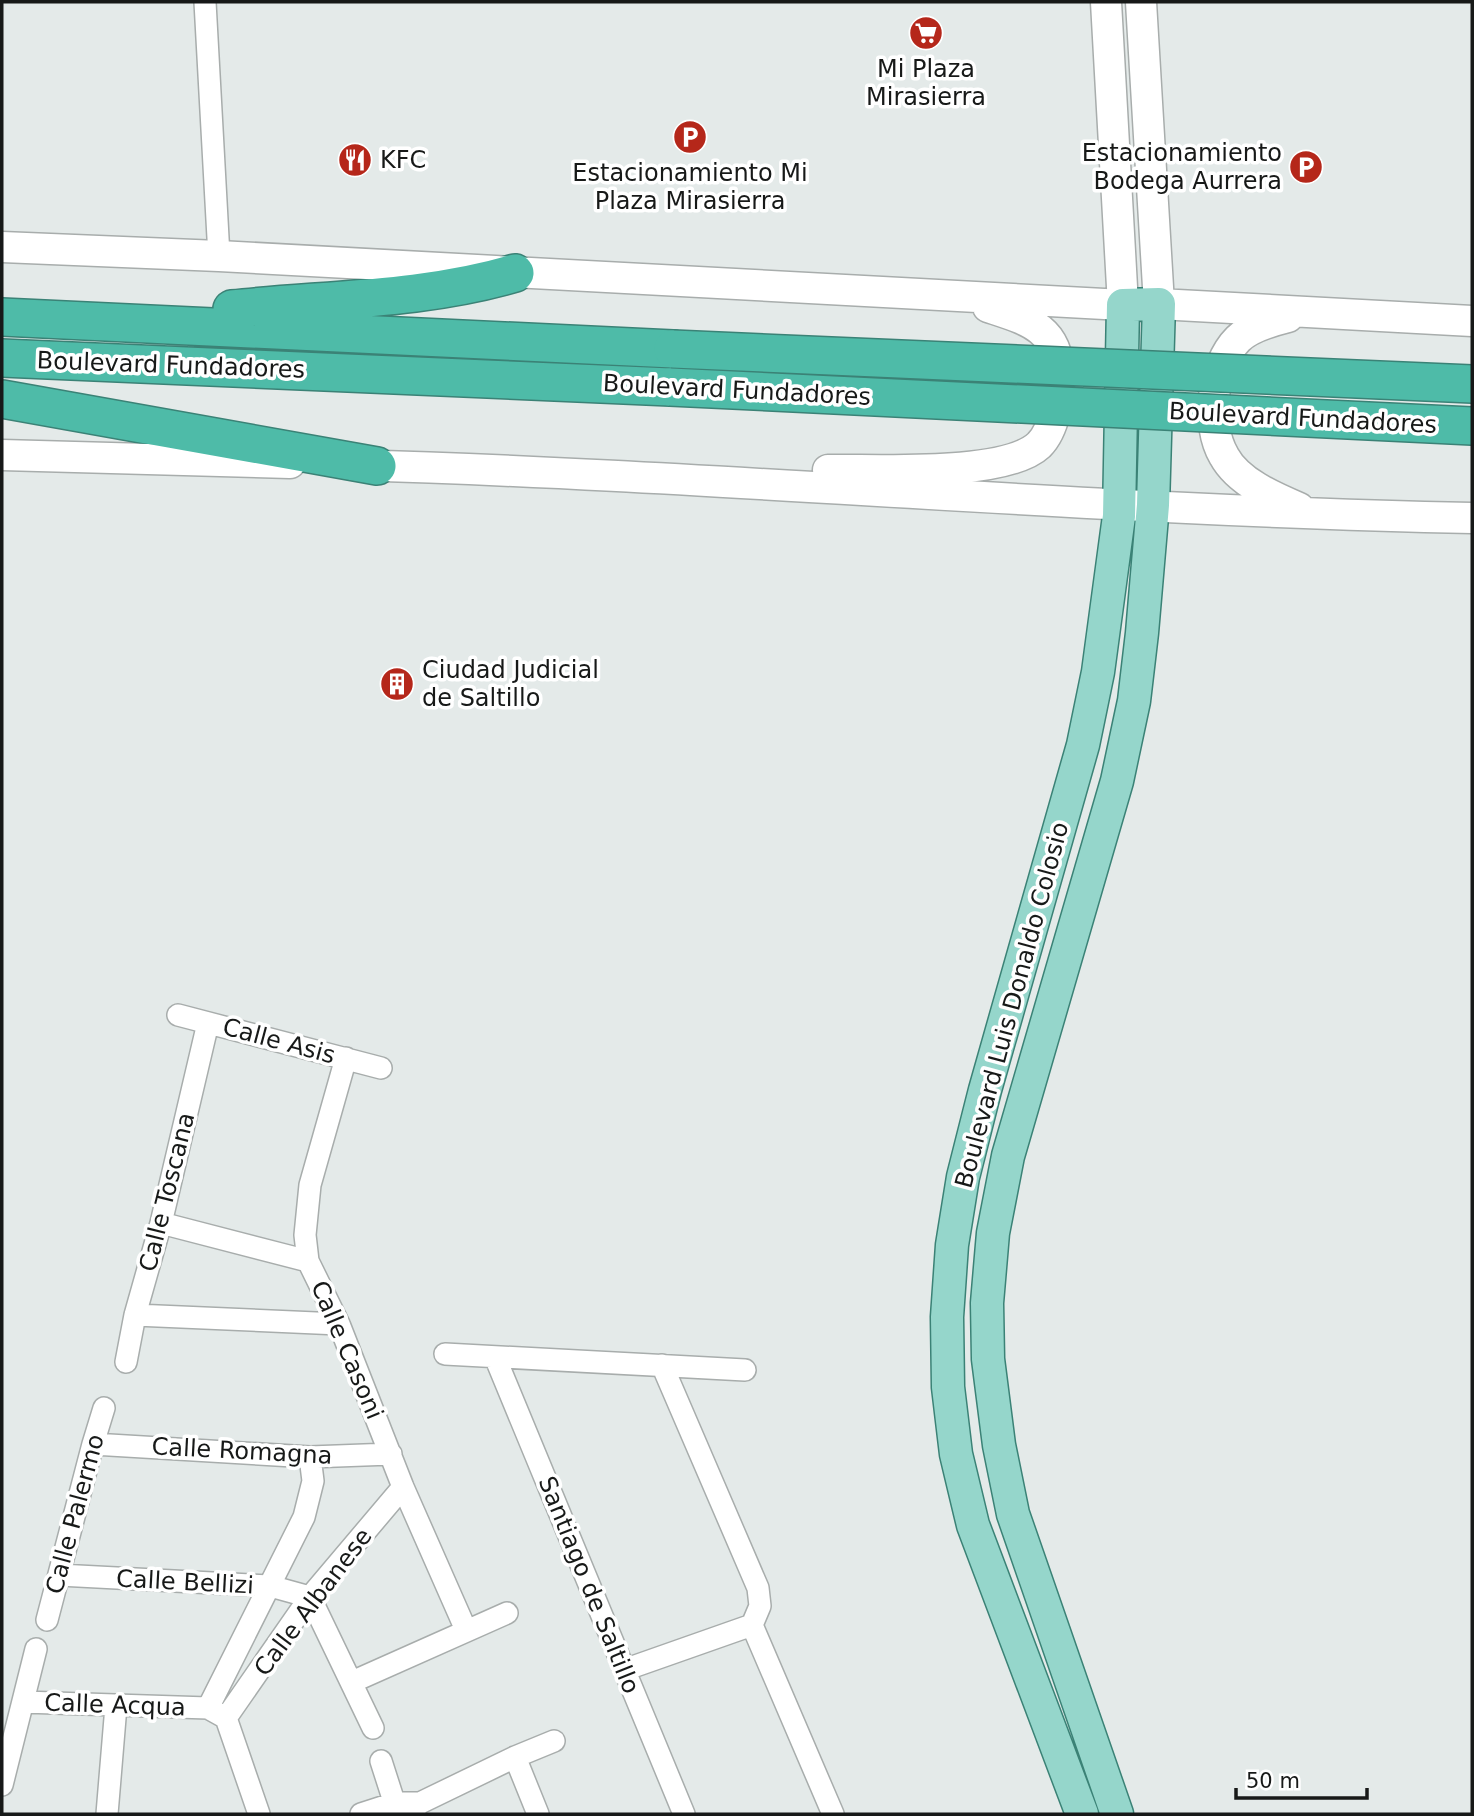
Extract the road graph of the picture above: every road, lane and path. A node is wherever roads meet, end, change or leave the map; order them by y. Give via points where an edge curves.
1 (205, 2) edge
2 (1107, 2) edge
3 (1141, 2) edge
4 (2, 247) edge
5 (219, 256) junction
6 (515, 273) junction
7 (960, 297) junction
8 (1159, 304) junction
9 (1124, 305) junction
10 (1312, 312) junction
11 (2, 317) edge
12 (1472, 321) edge
13 (97, 322) junction
14 (2, 358) edge
15 (1472, 384) edge
16 (2, 399) edge
17 (1472, 426) edge
18 (2, 455) edge
19 (377, 466) junction
20 (663, 478) junction
21 (1120, 504) junction
22 (1153, 505) junction
23 (1315, 515) junction
24 (1472, 518) edge
25 (178, 1015) dead end
26 (208, 1023) junction
27 (346, 1058) junction
28 (381, 1068) dead end
29 (161, 1223) junction
30 (308, 1261) junction
31 (135, 1315) junction
32 (339, 1324) junction
33 (445, 1354) dead end
34 (495, 1357) junction
35 (126, 1362) dead end
36 (662, 1365) junction
37 (745, 1370) dead end
38 (104, 1408) dead end
39 (93, 1444) junction
40 (391, 1454) junction
41 (310, 1457) junction
42 (403, 1488) junction
43 (59, 1575) junction
44 (270, 1586) junction
45 (310, 1597) junction
46 (507, 1614) dead end
47 (47, 1619) dead end
48 (752, 1625) junction
49 (466, 1630) junction
50 (36, 1649) dead end
51 (624, 1670) junction
52 (352, 1682) junction
53 (23, 1702) junction
54 (116, 1706) junction
55 (217, 1713) junction
56 (373, 1728) dead end
57 (554, 1741) dead end
58 (515, 1757) junction
59 (381, 1761) dead end
60 (2, 1785) edge
61 (406, 1809) edge
62 (257, 1813) edge
63 (107, 1814) edge
64 (361, 1814) edge
65 (538, 1814) edge
66 (684, 1814) edge
67 (832, 1814) edge
68 (1082, 1814) edge
69 (1117, 1814) edge

1 - 5 street
2 - 9 main road
3 - 8 main road
4 - 5 main road
5 - 6 main road
6 - 7 main road
6 - 13 highway via 412,294
7 - 9 main road
7 - 20 main road via 1034,325 1054,344 1059,379 1052,423 1038,445 1024,455 1006,462 956,467 742,471
8 - 9 main road
8 - 10 main road
8 - 22 main road, Boulevard Luis Donaldo Colosio
9 - 21 main road, Boulevard Luis Donaldo Colosio
10 - 12 main road
10 - 23 main road via 1254,328 1239,337 1217,375 1214,392 1218,438 1231,466 1255,486
11 - 13 highway, Boulevard Fundadores
13 - 15 highway, Boulevard Fundadores, bridge
14 - 17 highway, Boulevard Fundadores, bridge
16 - 19 highway
18 - 19 main road
19 - 20 main road
20 - 21 main road
21 - 22 main road
21 - 68 main road, Boulevard Luis Donaldo Colosio via 1110,597 1088,721 963,1177 947,1317 948,1387 956,1454 972,1525
22 - 23 main road
22 - 69 main road, Boulevard Luis Donaldo Colosio via 1134,701 1124,750 1008,1156 993,1233 987,1303 988,1359 1013,1514
23 - 24 main road
25 - 26 street, Calle Asis
26 - 27 street, Calle Asis
26 - 29 street, Calle Toscana
27 - 28 street, Calle Asis
27 - 30 street, Calle Casoni via 310,1185 305,1235
29 - 30 street
29 - 31 street, Calle Toscana
30 - 32 street, Calle Casoni
31 - 32 street
31 - 35 street, Calle Toscana
32 - 40 street, Calle Casoni
33 - 34 street
34 - 36 street
34 - 51 street, Santiago de Saltillo
36 - 37 street
36 - 48 street via 758,1588 760,1606
38 - 39 street, Calle Palermo
39 - 41 street, Calle Romagna
39 - 43 street, Calle Palermo
40 - 41 street, Calle Romagna
40 - 42 street, Calle Casoni
41 - 44 street via 313,1481 304,1517
42 - 45 street, Calle Albanese
42 - 49 street, Calle Casoni
43 - 44 street, Calle Bellizi
43 - 47 street, Calle Palermo
44 - 45 street, Calle Bellizi
44 - 55 street
45 - 52 street
45 - 55 street, Calle Albanese
46 - 49 street
48 - 51 street
48 - 67 street
49 - 52 street
50 - 53 street
51 - 66 street, Santiago de Saltillo
52 - 56 street
53 - 54 street, Calle Acqua
53 - 60 street
54 - 55 street, Calle Acqua
54 - 63 street
55 - 62 street
57 - 58 street
58 - 61 street
58 - 65 street
59 - 61 street
61 - 64 street

